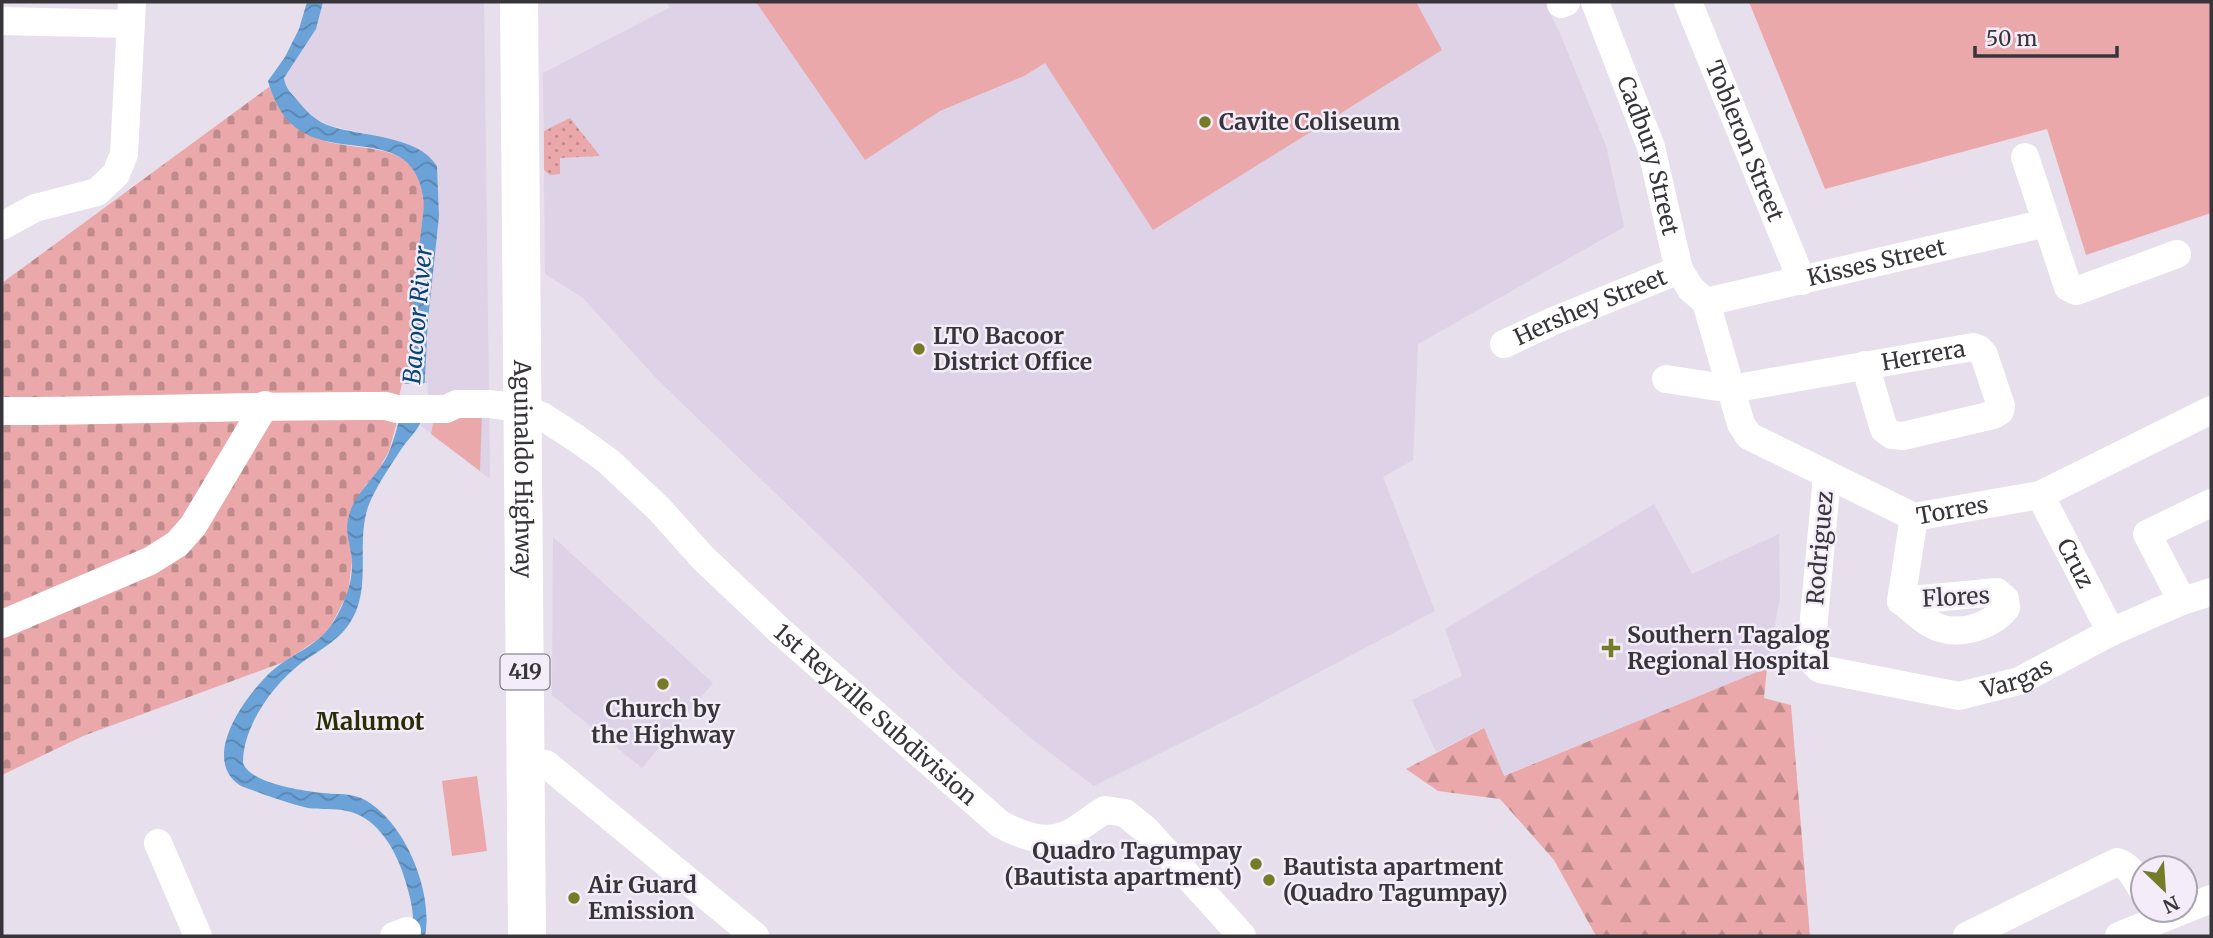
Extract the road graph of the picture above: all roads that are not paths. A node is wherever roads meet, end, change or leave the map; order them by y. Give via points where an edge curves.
1 (519, 2) edge
2 (1595, 2) edge
3 (1688, 2) edge
4 (131, 13) edge
5 (2, 21) edge
6 (2025, 157) dead end
7 (2046, 223) junction
8 (2, 226) edge
9 (2177, 254) dead end
10 (1679, 270) junction
11 (1802, 281) junction
12 (1706, 302) junction
13 (1504, 344) dead end
14 (1865, 365) junction
15 (1667, 379) dead end
16 (1731, 390) junction
17 (265, 405) junction
18 (521, 408) junction
19 (2211, 410) edge
20 (2, 411) edge
21 (1827, 476) junction
22 (2040, 495) junction
23 (2211, 503) edge
24 (1914, 517) junction
25 (2211, 592) edge
26 (1901, 601) dead end
27 (2182, 601) junction
28 (2, 624) edge
29 (2111, 632) junction
30 (1814, 662) joint
31 (527, 765) junction
32 (158, 843) dead end
33 (2129, 869) edge
34 (2141, 924) edge
35 (198, 936) edge
36 (527, 936) edge
37 (755, 936) edge
38 (1241, 936) edge
39 (1967, 936) edge
40 (2119, 936) edge

1 - 18 highway, Aguinaldo Highway / 419
2 - 10 street, Cadbury Street via 1651,147
3 - 11 street, Tobleron Street
4 - 5 street
4 - 8 street via 124,154 116,174 97,192 34,208
6 - 7 street
7 - 9 street via 2068,287 2076,291
7 - 11 street, Kisses Street
10 - 12 street, Cadbury Street
10 - 13 street, Hershey Street
11 - 12 street, Kisses Street
12 - 16 street, Torres
14 - 14 street, Herrera via 1973,347 1984,355 2000,411 1892,435 1884,429
14 - 16 street, Herrera
15 - 16 street
16 - 21 street, Torres via 1749,436
17 - 18 street, 1st Reyville Subdivision via 490,404
17 - 20 street, 1st Reyville Subdivision
17 - 28 street via 193,526 177,544 150,561
18 - 31 highway, Aguinaldo Highway / 419
18 - 38 street, 1st Reyville Subdivision via 542,416 608,461 779,630 1000,824 1019,835 1044,839 1069,834 1105,810 1125,813 1146,830
19 - 22 street, Torres
21 - 24 street, Torres
21 - 30 street, Rodriguez via 1811,651
22 - 24 street, Torres
22 - 29 street, Cruz
23 - 27 street via 2147,534
24 - 26 street, Flores
25 - 27 street, Vargas
27 - 29 street, Vargas
29 - 30 street, Vargas via 2019,681 1959,696 1820,669
31 - 36 highway, Aguinaldo Highway / 419
31 - 37 street via 546,764
32 - 35 street
33 - 39 street via 2118,862
34 - 40 street

